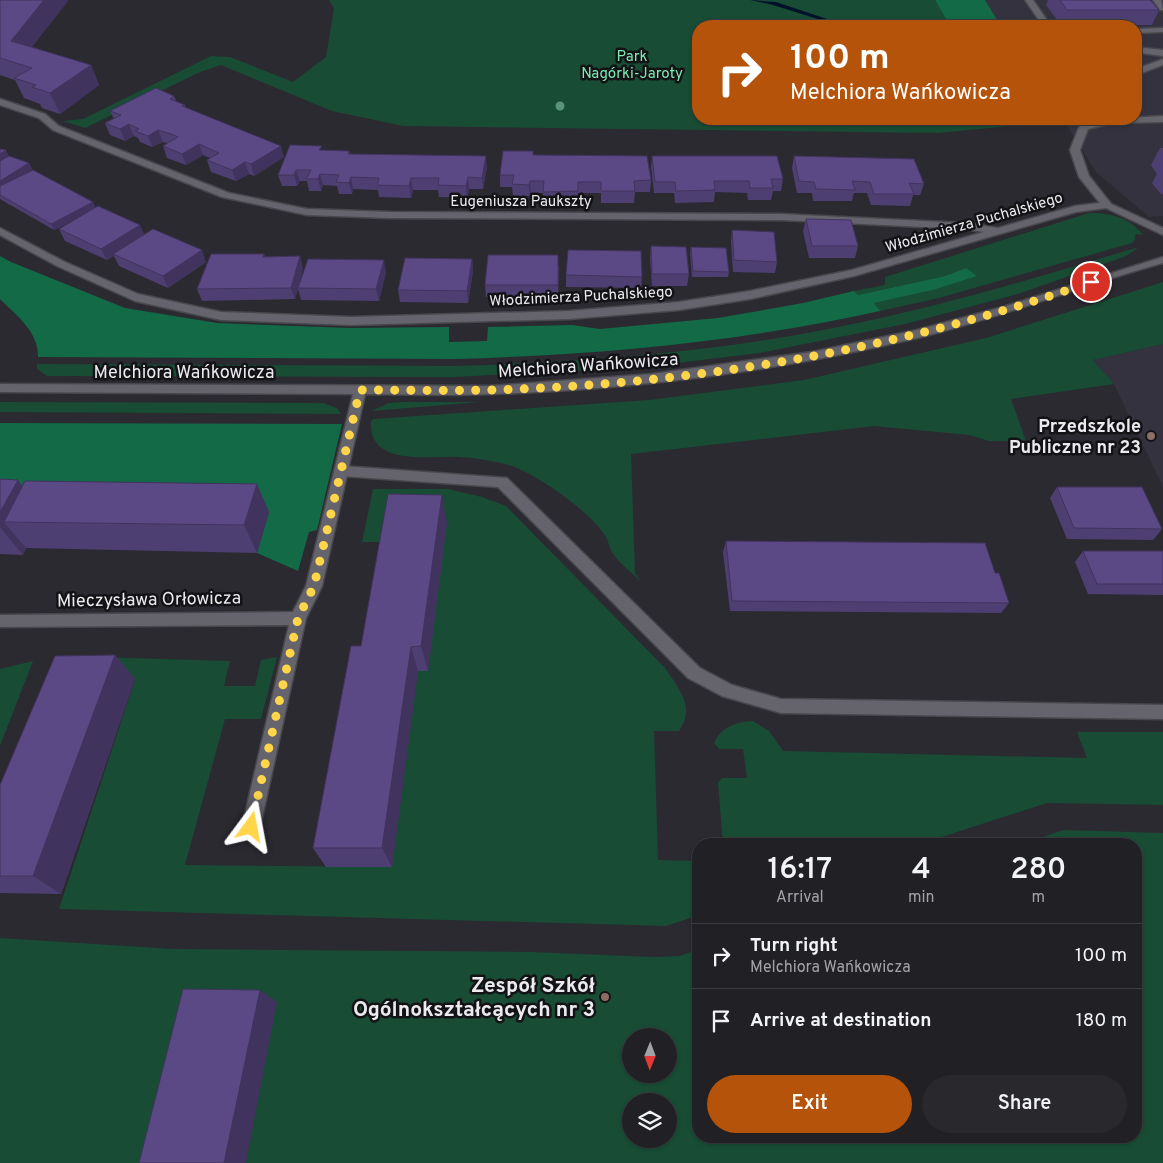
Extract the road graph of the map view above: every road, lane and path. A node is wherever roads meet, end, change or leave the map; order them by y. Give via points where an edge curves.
1 (1029, 0) edge
2 (1157, 0) edge
3 (1163, 8) edge
4 (1043, 20) edge
5 (1163, 30) edge
6 (1142, 31) edge
7 (1144, 51) dead end
8 (1163, 53) edge
9 (1163, 62) edge
10 (1142, 70) edge
11 (0, 102) edge
12 (1142, 119) edge
13 (1163, 119) edge
14 (1093, 125) edge
15 (1107, 205) junction
16 (0, 231) edge
17 (1001, 231) junction
18 (1163, 232) edge
19 (1163, 260) edge
20 (0, 388) edge
21 (360, 390) junction
22 (342, 470) junction
23 (298, 618) junction
24 (0, 621) edge
25 (1163, 712) edge
26 (251, 827) dead end

1 - 4 street
2 - 3 street
5 - 6 street
7 - 8 street
9 - 10 street
11 - 17 street, Eugeniusza Paukszty via 42,116 56,128 226,195 307,212 389,216 781,217 965,226
12 - 13 street
14 - 15 street via 1084,127 1075,150 1084,177
15 - 17 street, Włodzimierza Puchalskiego via 1075,209
15 - 18 street
16 - 17 street, Włodzimierza Puchalskiego via 61,264 135,297 221,316 350,320 569,315 678,306 750,296 854,273
19 - 21 street, Melchiora Wańkowicza via 1036,301 916,334 740,368 555,387
20 - 21 street, Melchiora Wańkowicza
21 - 22 street
22 - 23 street via 314,586
22 - 25 street via 502,482 694,673 728,691 781,706
23 - 24 street, Mieczysława Orłowicza
23 - 26 street

